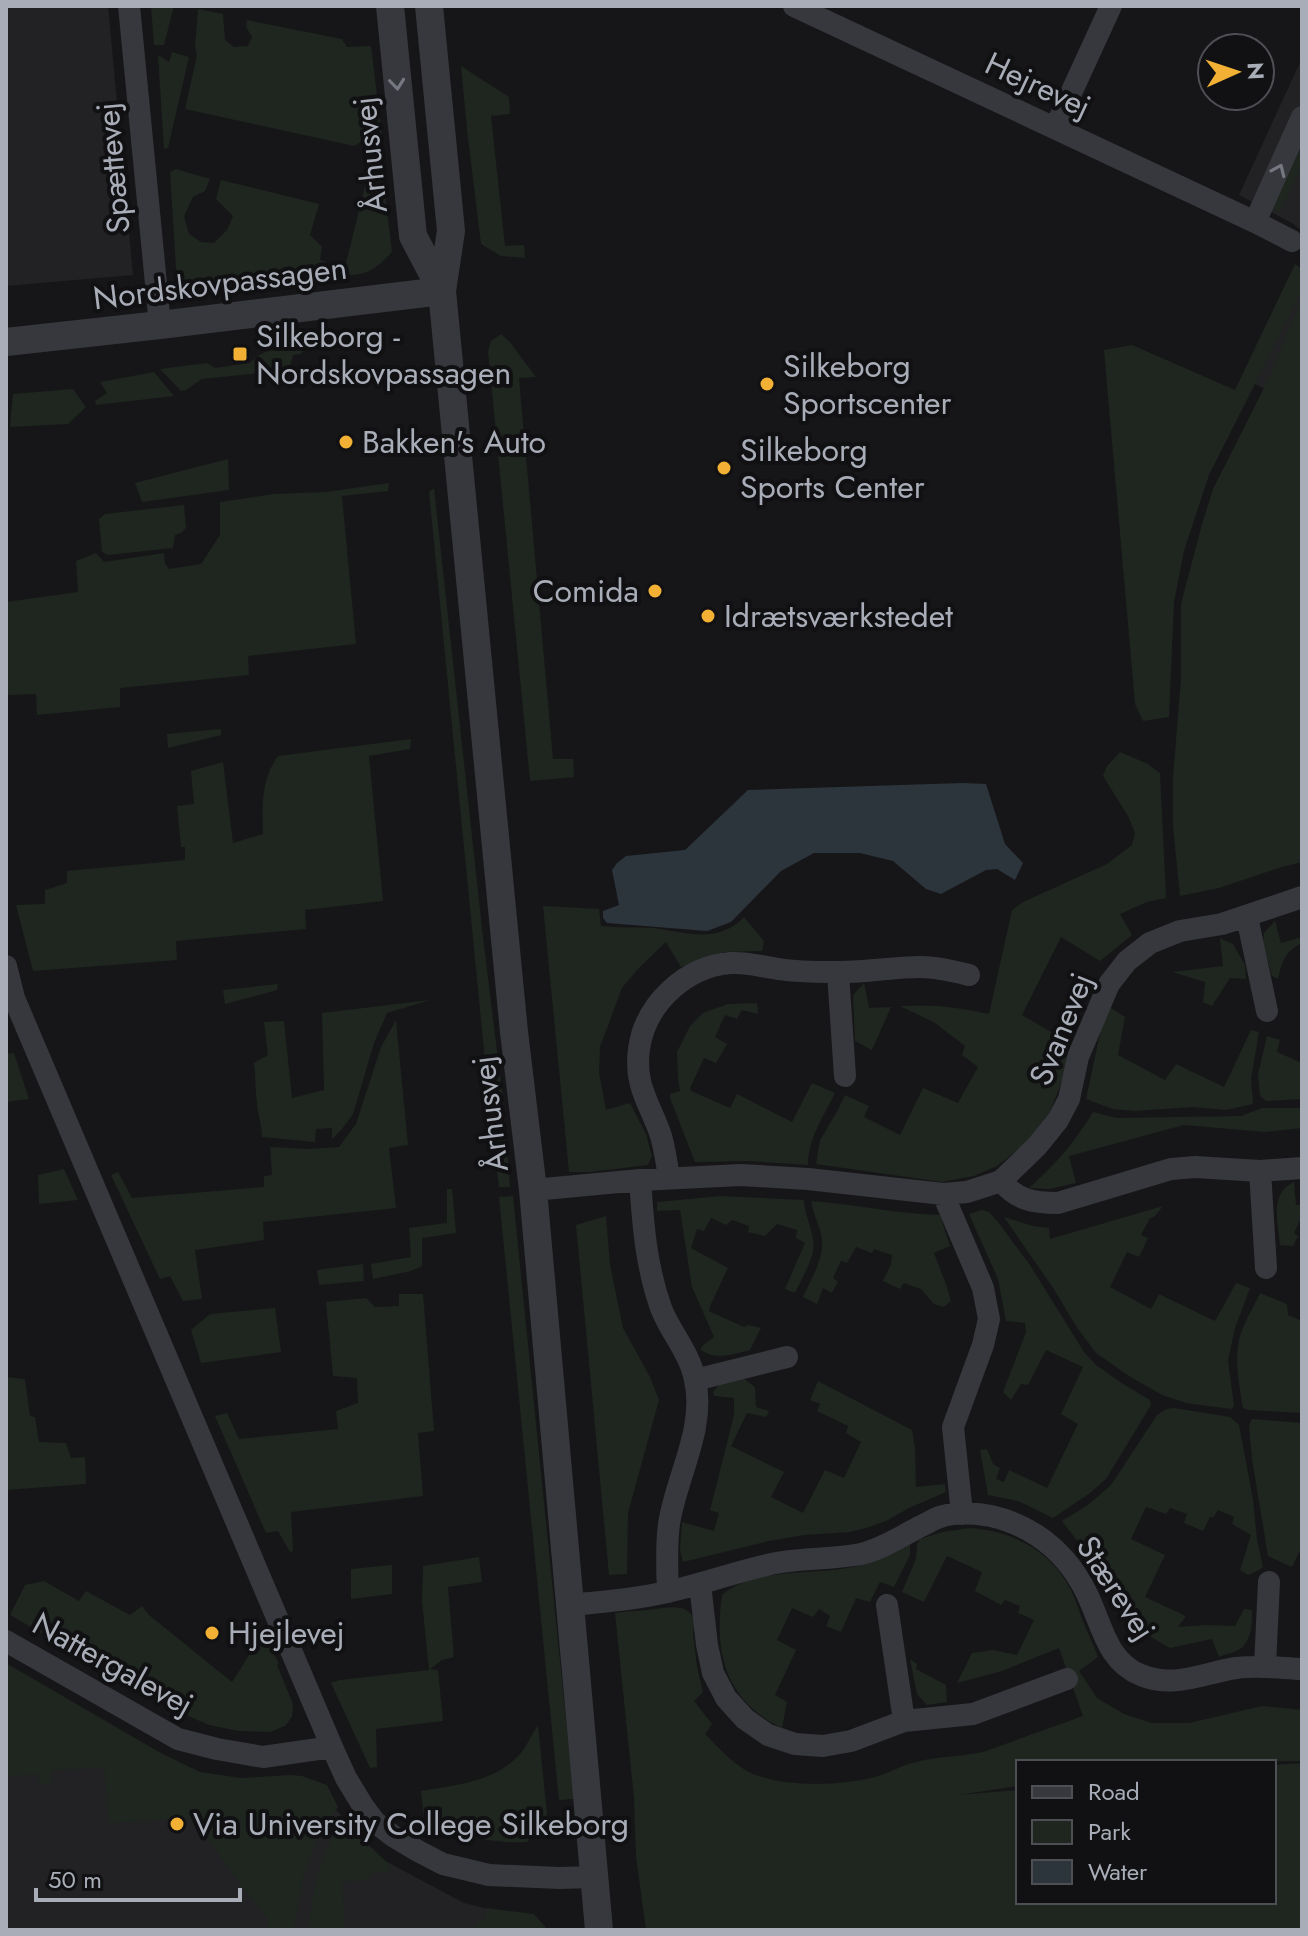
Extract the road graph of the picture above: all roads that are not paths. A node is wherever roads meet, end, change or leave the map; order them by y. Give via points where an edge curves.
1 (129, 6) edge
2 (390, 6) edge
3 (429, 6) edge
4 (794, 6) edge
5 (1111, 6) edge
6 (1302, 117) edge
7 (1055, 128) junction
8 (1255, 222) junction
9 (1292, 241) dead end
10 (442, 291) junction
11 (160, 325) junction
12 (6, 342) edge
13 (1302, 897) edge
14 (1247, 917) junction
15 (6, 966) edge
16 (838, 973) junction
17 (969, 975) dead end
18 (1267, 1011) dead end
19 (845, 1076) dead end
20 (1302, 1168) edge
21 (1260, 1171) junction
22 (669, 1178) junction
23 (640, 1180) junction
24 (1001, 1181) junction
25 (533, 1190) junction
26 (943, 1194) junction
27 (1266, 1268) dead end
28 (787, 1357) dead end
29 (695, 1380) junction
30 (962, 1514) junction
31 (1269, 1582) dead end
32 (700, 1584) junction
33 (668, 1592) junction
34 (569, 1605) junction
35 (887, 1605) dead end
36 (6, 1641) edge
37 (1265, 1666) junction
38 (1302, 1669) edge
39 (1067, 1679) dead end
40 (904, 1721) junction
41 (332, 1747) junction
42 (593, 1877) junction
43 (599, 1930) edge

1 - 11 street, Spættevej
2 -> 10 street, Århusvej via 413,236
3 - 10 street, Århusvej via 451,231
4 - 7 street, Hejrevej
5 - 7 street
8 -> 6 street
7 - 8 street, Hejrevej
8 - 9 street, Hejrevej
10 - 11 street, Nordskovpassagen
10 - 25 street, Århusvej
11 - 12 street, Nordskovpassagen
13 - 14 street, Svanevej
14 - 18 street
14 - 24 street, Svanevej via 1180,931 1150,943 1127,961 1109,984 1058,1120
15 - 41 street via 19,1010
16 - 17 street via 920,967
16 - 19 street
16 - 22 street via 729,963 704,969 661,999 639,1047 638,1073 643,1099 660,1133
20 - 21 street
21 - 24 street via 1171,1169 1058,1203 1012,1194
21 - 27 street
22 - 23 street, Svanevej
22 - 26 street, Svanevej via 768,1176
23 - 25 street, Svanevej
23 - 29 street via 650,1271 662,1311
24 - 26 street, Svanevej
25 - 34 street, Århusvej
26 - 30 street via 983,1288 989,1319 953,1427
28 - 29 street
29 - 33 street via 691,1444 669,1523
30 - 32 street, Stærevej via 941,1516 860,1554 780,1562
30 - 37 street, Stærevej via 1012,1522 1056,1550 1075,1571 1106,1642 1139,1675 1186,1680
31 - 37 street
32 - 33 street, Stærevej
32 - 40 street via 713,1673 726,1698 756,1727 795,1744 823,1746
33 - 34 street, Stærevej
34 - 42 street, Århusvej
35 - 40 street
36 - 41 street, Nattergalevej via 178,1739 263,1757
37 - 38 street, Stærevej
39 - 40 street via 973,1714
41 - 42 street via 375,1822 443,1864 489,1875
42 - 43 street, Århusvej

